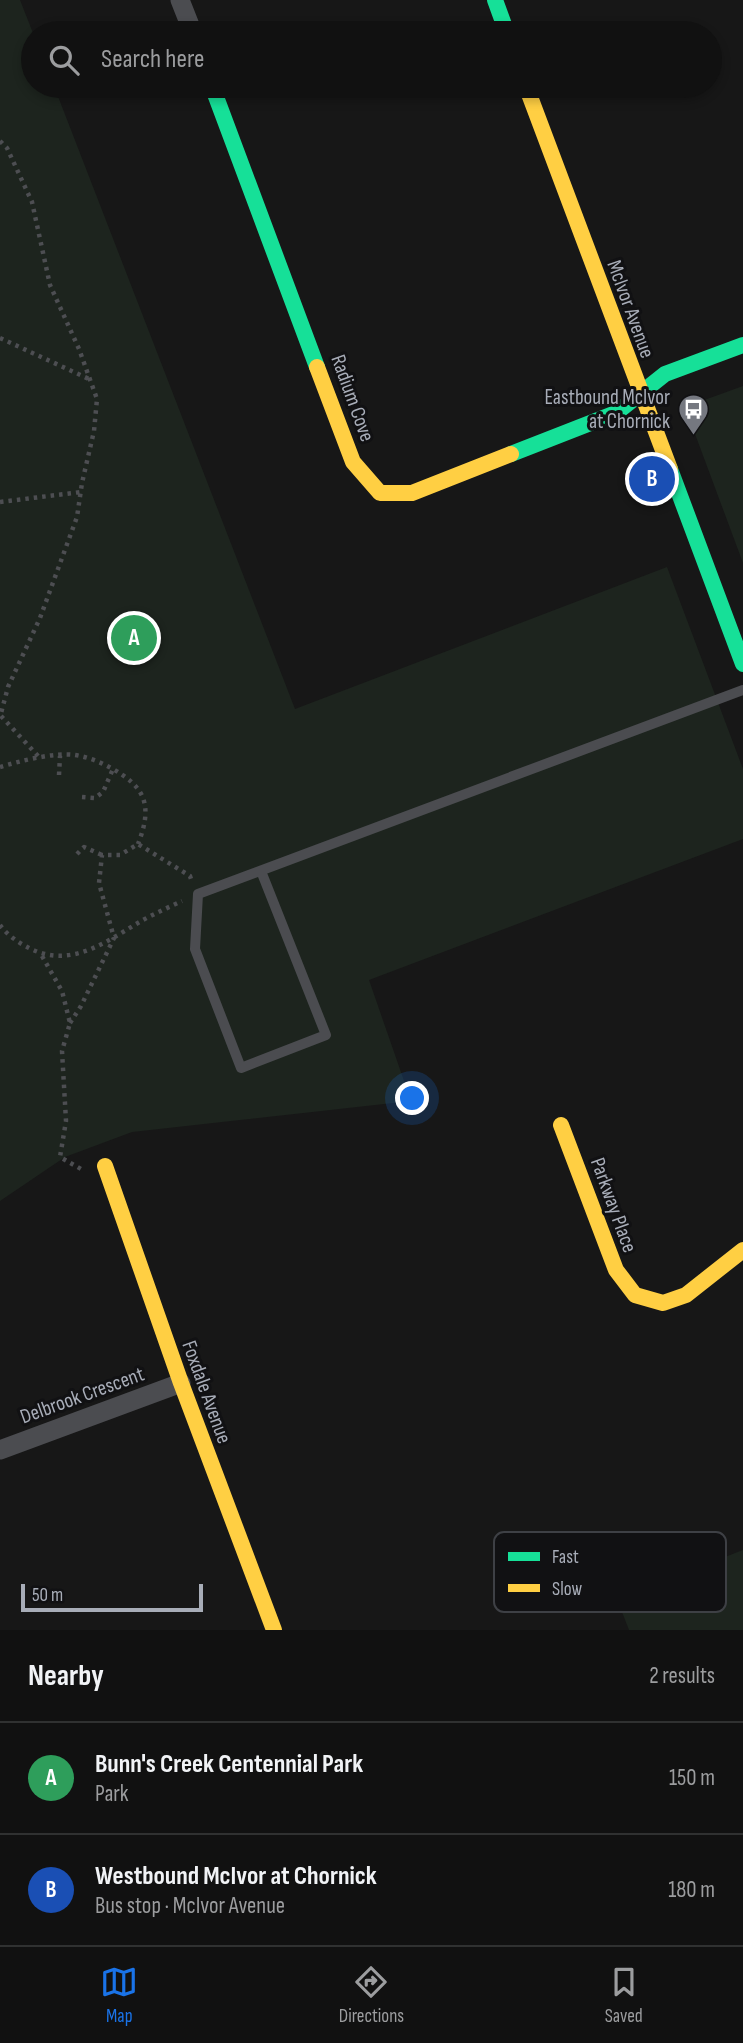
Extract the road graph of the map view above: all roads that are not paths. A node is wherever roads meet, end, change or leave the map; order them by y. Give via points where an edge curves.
1 (180, 0) edge
2 (495, 0) edge
3 (188, 21) edge
4 (503, 21) edge
5 (216, 98) edge
6 (530, 98) edge
7 (743, 345) edge
8 (640, 394) junction
9 (743, 664) edge
10 (743, 690) edge
11 (261, 872) junction
12 (561, 1125) dead end
13 (105, 1166) dead end
14 (743, 1250) edge
15 (181, 1383) junction
16 (0, 1450) edge
17 (274, 1630) edge

1 - 3 street
2 - 4 street
5 - 8 street, Radium Cove via 353,462 380,493 412,493 616,413
6 - 8 street, McIvor Avenue
7 - 8 street, Radium Cove via 665,374
8 - 9 street, McIvor Avenue
10 - 11 lane
11 - 11 lane via 198,894 195,949 241,1068 326,1035
12 - 14 street, Parkway Place via 616,1270 635,1295 663,1303 687,1295
13 - 15 street, Foxdale Avenue
15 - 16 street, Delbrook Crescent
15 - 17 street, Foxdale Avenue

